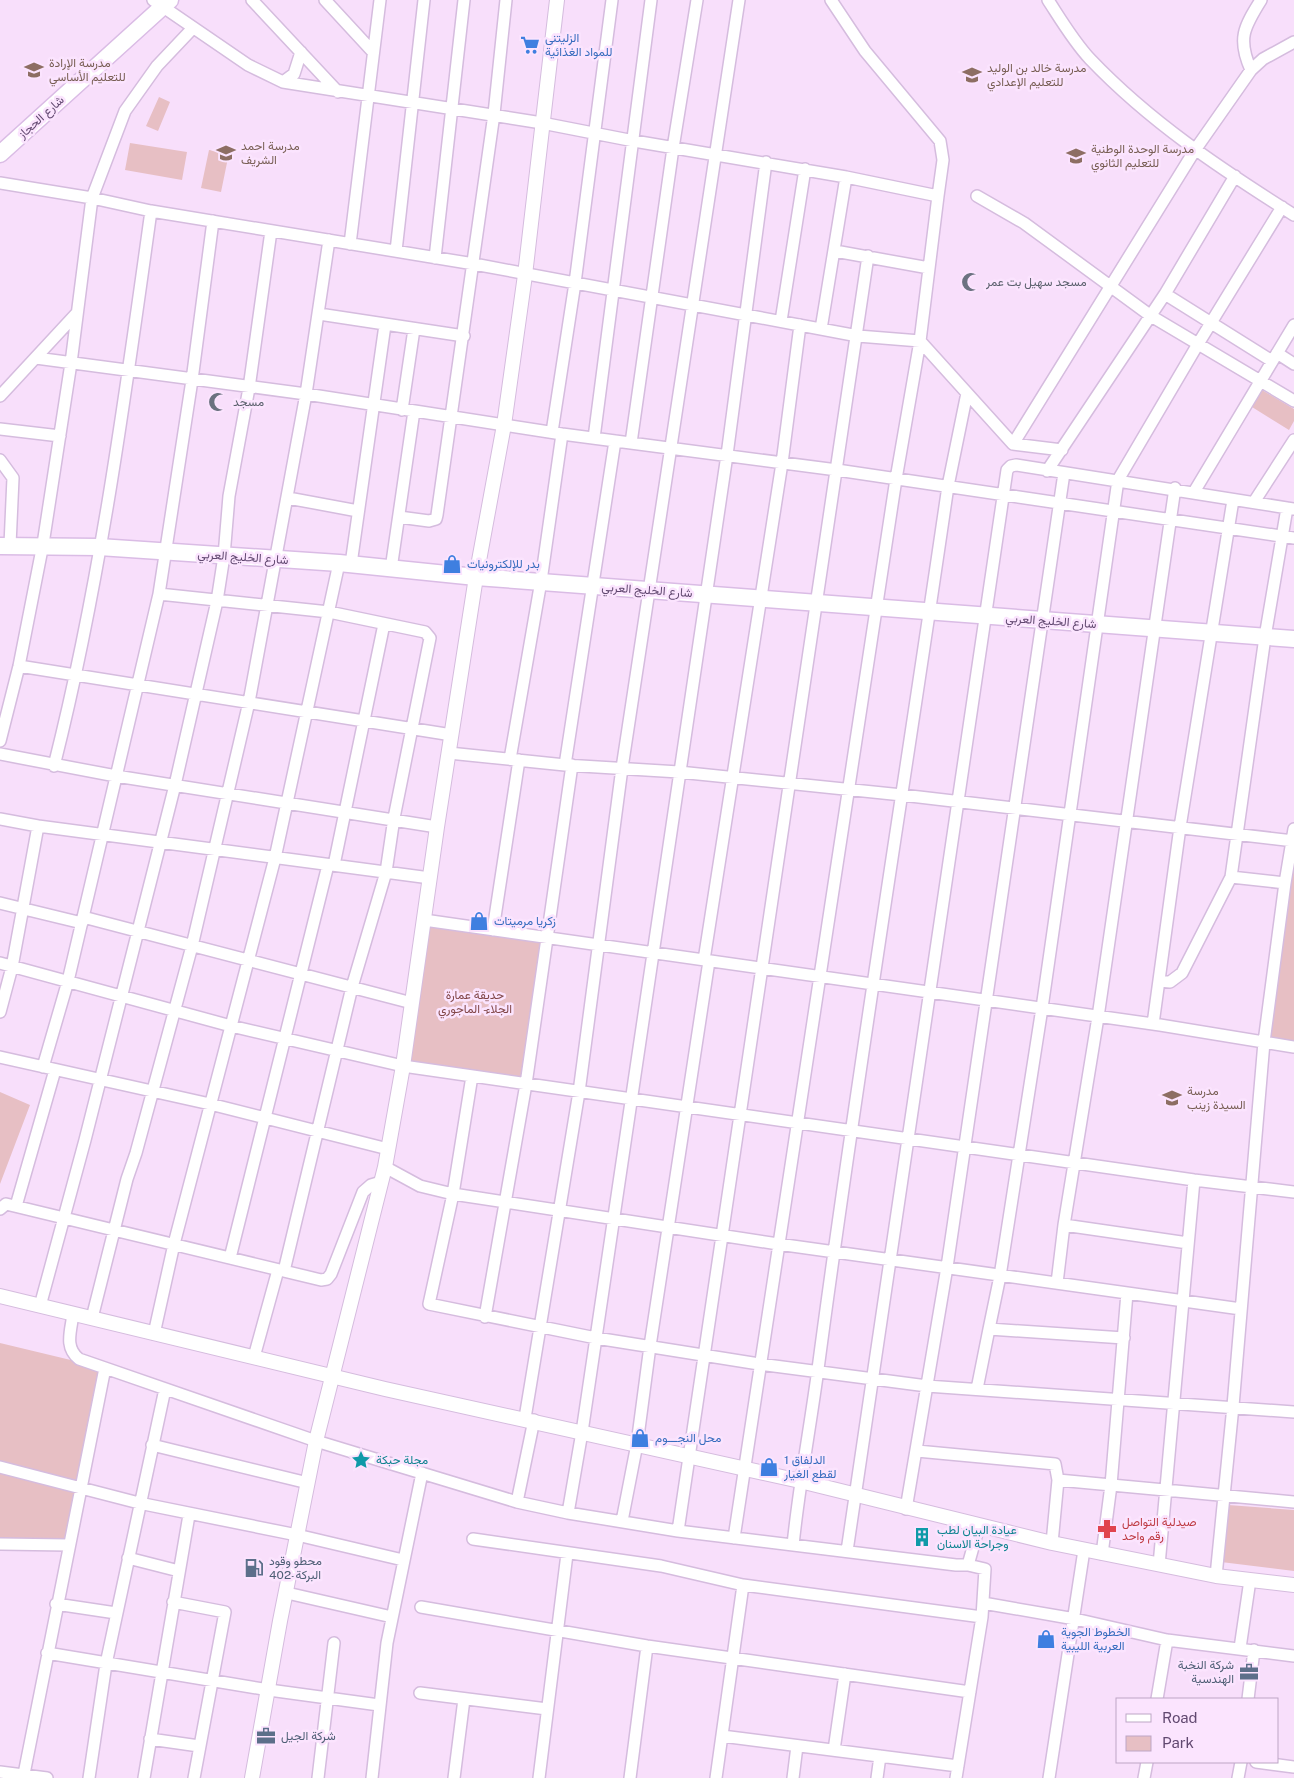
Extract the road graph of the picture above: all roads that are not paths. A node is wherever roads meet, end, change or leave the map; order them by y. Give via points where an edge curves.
1 (252, 0) edge
2 (325, 0) edge
3 (380, 0) edge
4 (424, 0) edge
5 (464, 0) edge
6 (506, 0) edge
7 (557, 0) edge
8 (612, 0) edge
9 (651, 0) edge
10 (697, 0) edge
11 (739, 0) edge
12 (831, 0) edge
13 (1048, 0) edge
14 (1261, 0) edge
15 (161, 3) edge
16 (192, 29) junction
17 (1294, 42) edge
18 (301, 52) junction
19 (373, 52) junction
20 (1251, 70) junction
21 (283, 82) junction
22 (338, 92) junction
23 (368, 96) junction
24 (413, 104) junction
25 (452, 109) junction
26 (494, 114) junction
27 (542, 123) junction
28 (593, 133) junction
29 (634, 141) junction
30 (673, 148) junction
31 (1195, 150) junction
32 (0, 154) edge
33 (715, 155) junction
34 (766, 162) junction
35 (805, 169) junction
36 (1235, 176) junction
37 (846, 177) junction
38 (0, 183) edge
39 (938, 196) junction
40 (977, 196) dead end
41 (92, 198) junction
42 (1282, 207) junction
43 (151, 211) junction
44 (1294, 215) edge
45 (213, 221) junction
46 (271, 231) junction
47 (329, 240) junction
48 (350, 244) junction
49 (396, 251) junction
50 (835, 251) junction
51 (868, 256) junction
52 (435, 258) junction
53 (474, 264) junction
54 (929, 268) junction
55 (526, 275) junction
56 (575, 284) junction
57 (1110, 286) junction
58 (614, 292) junction
59 (1165, 294) junction
60 (651, 297) junction
61 (692, 305) junction
62 (76, 314) junction
63 (319, 314) junction
64 (744, 314) junction
65 (1151, 316) junction
66 (781, 321) junction
67 (1210, 323) junction
68 (385, 325) junction
69 (800, 325) junction
70 (1294, 325) edge
71 (414, 329) junction
72 (821, 329) junction
73 (464, 336) junction
74 (858, 336) junction
75 (920, 341) junction
76 (1198, 344) junction
77 (1274, 357) junction
78 (36, 358) junction
79 (71, 363) junction
80 (1294, 364) edge
81 (129, 370) junction
82 (192, 380) junction
83 (1261, 380) junction
84 (249, 388) junction
85 (967, 393) junction
86 (306, 394) junction
87 (0, 396) edge
88 (1294, 401) edge
89 (374, 405) junction
90 (408, 410) junction
91 (452, 418) junction
92 (504, 424) junction
93 (0, 429) edge
94 (557, 433) junction
95 (60, 436) junction
96 (594, 438) junction
97 (1294, 440) edge
98 (615, 441) junction
99 (631, 444) junction
100 (1013, 444) junction
101 (672, 449) junction
102 (1062, 450) junction
103 (728, 455) junction
104 (0, 460) edge
105 (782, 463) junction
106 (837, 470) junction
107 (1048, 471) junction
108 (1064, 473) junction
109 (896, 479) junction
110 (1118, 480) junction
111 (948, 486) junction
112 (1174, 488) junction
113 (1194, 492) junction
114 (1003, 494) junction
115 (288, 498) junction
116 (1233, 500) junction
117 (1254, 502) junction
118 (1060, 504) junction
119 (1290, 508) edge
120 (1114, 510) junction
121 (358, 511) junction
122 (399, 517) junction
123 (1171, 520) junction
124 (1228, 527) junction
125 (1289, 537) edge
126 (43, 544) junction
127 (5, 545) edge
128 (99, 546) junction
129 (165, 551) junction
130 (224, 556) junction
131 (276, 558) junction
132 (345, 563) junction
133 (391, 569) junction
134 (476, 577) junction
135 (541, 581) junction
136 (593, 586) junction
137 (648, 590) junction
138 (159, 594) junction
139 (705, 594) junction
140 (761, 598) junction
141 (217, 601) junction
142 (817, 602) junction
143 (269, 605) junction
144 (876, 607) junction
145 (930, 611) junction
146 (329, 612) junction
147 (987, 616) junction
148 (1043, 620) junction
149 (384, 624) junction
150 (1098, 624) junction
151 (1153, 629) junction
152 (1212, 634) junction
153 (1264, 636) junction
154 (1294, 639) edge
155 (19, 666) junction
156 (77, 675) junction
157 (138, 686) junction
158 (195, 695) junction
159 (249, 702) junction
160 (306, 712) junction
161 (362, 721) junction
162 (414, 728) junction
163 (452, 734) junction
164 (0, 741) edge
165 (449, 753) junction
166 (0, 754) edge
167 (514, 760) junction
168 (568, 765) junction
169 (54, 766) junction
170 (622, 768) junction
171 (679, 772) junction
172 (116, 776) junction
173 (733, 777) junction
174 (790, 784) junction
175 (175, 785) junction
176 (848, 789) junction
177 (229, 793) junction
178 (902, 794) junction
179 (957, 800) junction
180 (287, 802) junction
181 (1013, 808) junction
182 (345, 811) junction
183 (1070, 814) junction
184 (394, 818) junction
185 (0, 819) edge
186 (1126, 821) junction
187 (38, 826) junction
188 (437, 827) junction
189 (1180, 827) junction
190 (1294, 829) edge
191 (1236, 834) junction
192 (101, 835) junction
193 (1293, 841) edge
194 (159, 842) junction
195 (215, 850) junction
196 (274, 858) junction
197 (331, 865) junction
198 (386, 872) junction
199 (1231, 877) junction
200 (430, 878) junction
201 (1284, 883) junction
202 (0, 903) edge
203 (23, 908) junction
204 (83, 920) junction
205 (424, 920) junction
206 (493, 930) junction
207 (138, 932) junction
208 (547, 938) junction
209 (192, 946) junction
210 (599, 946) junction
211 (654, 952) junction
212 (247, 960) junction
213 (706, 961) junction
214 (0, 963) edge
215 (12, 967) junction
216 (763, 968) junction
217 (301, 975) junction
218 (819, 976) junction
219 (68, 981) junction
220 (1159, 981) junction
221 (874, 984) junction
222 (352, 987) junction
223 (928, 993) junction
224 (121, 996) junction
225 (986, 1001) junction
226 (412, 1003) junction
227 (1042, 1008) junction
228 (0, 1012) edge
229 (174, 1012) junction
230 (1098, 1017) junction
231 (1153, 1024) junction
232 (231, 1026) junction
233 (286, 1040) junction
234 (1264, 1042) junction
235 (1294, 1047) edge
236 (337, 1052) junction
237 (0, 1057) edge
238 (403, 1066) junction
239 (43, 1067) junction
240 (55, 1070) junction
241 (472, 1076) junction
242 (99, 1080) junction
243 (526, 1084) junction
244 (152, 1092) junction
245 (579, 1092) junction
246 (632, 1100) junction
247 (210, 1104) junction
248 (688, 1107) junction
249 (740, 1114) junction
250 (266, 1120) junction
251 (797, 1122) junction
252 (317, 1132) junction
253 (850, 1132) junction
254 (909, 1137) junction
255 (963, 1146) junction
256 (388, 1149) junction
257 (1018, 1155) junction
258 (1074, 1162) junction
259 (385, 1167) junction
260 (1194, 1180) junction
261 (381, 1182) junction
262 (1252, 1187) junction
263 (1294, 1192) edge
264 (453, 1194) junction
265 (506, 1201) junction
266 (16, 1206) junction
267 (0, 1209) edge
268 (558, 1210) junction
269 (614, 1219) junction
270 (64, 1220) junction
271 (1064, 1225) junction
272 (670, 1226) junction
273 (114, 1230) junction
274 (723, 1234) junction
275 (1188, 1243) junction
276 (174, 1244) junction
277 (778, 1244) junction
278 (832, 1250) junction
279 (230, 1258) junction
280 (890, 1259) junction
281 (947, 1267) junction
282 (281, 1270) junction
283 (1000, 1276) junction
284 (1057, 1283) junction
285 (1127, 1293) junction
286 (0, 1296) edge
287 (1183, 1300) junction
288 (40, 1306) junction
289 (1241, 1309) junction
290 (74, 1314) junction
291 (486, 1317) junction
292 (92, 1318) junction
293 (541, 1328) junction
294 (989, 1329) junction
295 (154, 1334) junction
296 (596, 1338) junction
297 (1124, 1338) junction
298 (650, 1346) junction
299 (706, 1355) junction
300 (254, 1357) junction
301 (759, 1364) junction
302 (105, 1368) junction
303 (817, 1372) junction
304 (332, 1376) junction
305 (872, 1379) junction
306 (927, 1386) junction
307 (165, 1389) junction
308 (977, 1389) junction
309 (1118, 1400) junction
310 (1174, 1402) junction
311 (1233, 1406) junction
312 (1294, 1412) edge
313 (529, 1419) junction
314 (582, 1432) junction
315 (316, 1441) junction
316 (637, 1444) junction
317 (152, 1445) junction
318 (917, 1451) junction
319 (689, 1456) junction
320 (0, 1467) edge
321 (744, 1468) junction
322 (422, 1473) junction
323 (1058, 1480) junction
324 (800, 1481) junction
325 (308, 1483) junction
326 (1111, 1485) junction
327 (82, 1486) junction
328 (1167, 1492) junction
329 (855, 1496) junction
330 (1223, 1496) junction
331 (517, 1502) junction
332 (1294, 1502) edge
333 (139, 1503) junction
334 (906, 1509) junction
335 (568, 1513) junction
336 (189, 1514) junction
337 (622, 1521) junction
338 (979, 1526) junction
339 (678, 1530) junction
340 (297, 1535) junction
341 (734, 1538) junction
342 (473, 1539) dead end
343 (0, 1544) edge
344 (1052, 1544) junction
345 (68, 1545) junction
346 (793, 1545) junction
347 (1084, 1550) junction
348 (847, 1551) junction
349 (568, 1554) junction
350 (1102, 1554) junction
351 (128, 1558) junction
352 (403, 1560) junction
353 (968, 1565) junction
354 (1159, 1565) junction
355 (179, 1571) junction
356 (1216, 1576) junction
357 (1250, 1580) junction
358 (743, 1585) junction
359 (1294, 1586) edge
360 (287, 1593) junction
361 (173, 1602) junction
362 (983, 1603) junction
363 (56, 1604) junction
364 (421, 1607) dead end
365 (116, 1613) junction
366 (392, 1616) junction
367 (982, 1617) junction
368 (1075, 1619) junction
369 (557, 1631) junction
370 (1167, 1640) junction
371 (334, 1643) dead end
372 (647, 1646) junction
373 (1240, 1648) junction
374 (1254, 1650) junction
375 (47, 1653) junction
376 (1294, 1656) edge
377 (733, 1657) junction
378 (106, 1664) junction
379 (161, 1672) junction
380 (845, 1674) junction
381 (213, 1680) junction
382 (269, 1690) junction
383 (970, 1692) junction
384 (420, 1694) dead end
385 (1157, 1698) edge
386 (1248, 1698) edge
387 (328, 1699) junction
388 (464, 1699) junction
389 (379, 1705) junction
390 (547, 1709) junction
391 (722, 1736) junction
392 (150, 1739) junction
393 (199, 1746) junction
394 (798, 1746) junction
395 (834, 1750) junction
396 (880, 1756) junction
397 (1147, 1763) edge
398 (1241, 1763) edge
399 (1264, 1763) edge
400 (1294, 1767) edge
401 (0, 1772) edge
402 (957, 1772) edge
403 (24, 1774) junction
404 (47, 1778) edge
405 (89, 1778) edge
406 (144, 1778) edge
407 (194, 1778) edge
408 (252, 1778) edge
409 (318, 1778) edge
410 (372, 1778) edge
411 (454, 1778) edge
412 (539, 1778) edge
413 (630, 1778) edge
414 (716, 1778) edge
415 (793, 1778) edge
416 (877, 1778) edge
417 (1049, 1778) edge
418 (1144, 1778) edge
419 (1238, 1778) edge

1 - 18 street
2 - 19 street
3 - 19 street
4 - 24 street
5 - 25 street
6 - 26 street
7 - 27 street
8 - 28 street
9 - 29 street
10 - 30 street
11 - 33 street
12 - 39 street via 865,51 940,141 943,160
13 - 31 street via 1090,59 1175,136
14 - 20 street via 1246,24 1243,38 1242,47
15 - 16 street
15 - 32 main road, شارع الحجاز
16 - 21 street via 248,65
16 - 41 street via 157,66 125,111
17 - 20 street via 1263,59
18 - 21 street via 294,74
18 - 22 street
19 - 23 street
20 - 31 street
21 - 22 street
22 - 23 street
23 - 24 street
23 - 48 street
24 - 25 street
24 - 49 street
25 - 26 street
25 - 52 street
26 - 27 street
26 - 53 street
27 - 28 street
27 - 55 street
28 - 29 street
28 - 56 street
29 - 30 street
29 - 58 street
30 - 33 street
30 - 60 street
31 - 36 street
31 - 57 street
33 - 34 street
33 - 61 street
34 - 35 street
34 - 64 street
35 - 37 street
35 - 66 street
36 - 42 street
36 - 59 street
37 - 39 street
37 - 50 street
38 - 41 street
39 - 54 street
40 - 57 street via 1024,223
41 - 43 street
41 - 62 street
42 - 44 street
42 - 67 street
43 - 45 street
43 - 81 street
45 - 46 street
45 - 82 street
46 - 47 street
46 - 84 street
47 - 48 street
47 - 63 street
48 - 49 street
49 - 52 street
50 - 51 street
50 - 72 street
51 - 54 street
51 - 74 street
52 - 53 street
53 - 55 street
53 - 73 street
54 - 75 street
55 - 56 street
55 - 92 street
56 - 58 street
56 - 94 street
57 - 65 street
57 - 100 street
58 - 60 street
58 - 96 street
59 - 65 street
59 - 67 street
60 - 61 street
60 - 99 street
61 - 64 street
61 - 101 street
62 - 78 street
62 - 79 street
63 - 68 street
63 - 86 street
64 - 66 street
64 - 103 street
65 - 76 street
65 - 102 street
66 - 69 street
67 - 76 street
67 - 77 street
68 - 71 street
68 - 89 street
69 - 72 street
69 - 105 street
70 - 77 street
71 - 73 street
71 - 90 street
72 - 74 street
73 - 91 street
74 - 75 street
74 - 106 street
75 - 85 street
75 - 109 street
76 - 83 street
76 - 110 street
77 - 80 street
77 - 83 street
78 - 79 street
78 - 87 street
79 - 81 street
79 - 95 street
81 - 82 street
81 - 128 street
82 - 84 street
82 - 129 street
83 - 88 street
83 - 113 street
84 - 86 street
84 - 130 street via 229,496
85 - 100 street
85 - 111 street
86 - 89 street
86 - 115 street
89 - 90 street
89 - 121 street
90 - 91 street
90 - 122 street
91 - 92 street
91 - 122 street via 436,519
92 - 94 street
92 - 134 street
93 - 95 street
94 - 96 street
94 - 135 street
95 - 126 street
96 - 98 street
97 - 117 street
98 - 99 street
98 - 136 street
99 - 101 street
100 - 102 street
101 - 103 street
101 - 137 street
102 - 107 street
103 - 105 street
103 - 139 street
104 - 127 street via 13,478
105 - 106 street
105 - 140 street
106 - 109 street
106 - 142 street
107 - 108 street
107 - 114 street via 1016,464 1011,466 1007,470
108 - 110 street
108 - 118 street
109 - 111 street
109 - 144 street
110 - 112 street
110 - 120 street
111 - 114 street
111 - 145 street
112 - 113 street
112 - 123 street
113 - 116 street
114 - 118 street
114 - 147 street
115 - 121 street
115 - 131 street
116 - 117 street
116 - 124 street
117 - 119 street
118 - 120 street
118 - 148 street
119 - 125 street
120 - 123 street
120 - 150 street
121 - 132 street
122 - 133 street
123 - 124 street
123 - 151 street
124 - 125 street
124 - 152 street
125 - 153 street
126 - 127 main road, شارع الخليج العربي
126 - 128 main road, شارع الخليج العربي
126 - 155 street
128 - 129 main road, شارع الخليج العربي
128 - 156 street
129 - 130 main road, شارع الخليج العربي
129 - 138 street
130 - 131 main road, شارع الخليج العربي
130 - 141 street
131 - 132 main road, شارع الخليج العربي
131 - 143 street
132 - 133 main road, شارع الخليج العربي
132 - 146 street
133 - 134 main road, شارع الخليج العربي
134 - 135 main road, شارع الخليج العربي
134 - 163 street
135 - 136 main road, شارع الخليج العربي
135 - 167 street
136 - 137 main road, شارع الخليج العربي
136 - 168 street
137 - 139 main road, شارع الخليج العربي
137 - 170 street
138 - 141 street
138 - 157 street
139 - 140 main road, شارع الخليج العربي
139 - 171 street
140 - 142 main road, شارع الخليج العربي
140 - 173 street
141 - 143 street
141 - 158 street
142 - 144 main road, شارع الخليج العربي
142 - 174 street
143 - 146 street
143 - 159 street
144 - 145 main road, شارع الخليج العربي
144 - 176 street
145 - 147 main road, شارع الخليج العربي
145 - 178 street
146 - 149 street
146 - 160 street
147 - 148 main road, شارع الخليج العربي
147 - 179 street
148 - 150 main road, شارع الخليج العربي
148 - 181 street
149 - 161 street
149 - 162 street via 425,632 430,638
150 - 151 main road, شارع الخليج العربي
150 - 183 street
151 - 152 main road, شارع الخليج العربي
151 - 186 street
152 - 153 main road, شارع الخليج العربي
152 - 189 street
153 - 154 main road, شارع الخليج العربي
153 - 191 street
155 - 156 street
155 - 164 street
156 - 157 street
156 - 169 street
157 - 158 street
157 - 172 street
158 - 159 street
158 - 175 street
159 - 160 street
159 - 177 street
160 - 161 street
160 - 180 street
161 - 162 street
161 - 182 street
162 - 163 street
162 - 184 street
163 - 165 street
165 - 167 street
165 - 188 street
166 - 169 street
167 - 168 street
167 - 206 street
168 - 170 street
168 - 208 street
169 - 172 street
170 - 171 street
170 - 210 street
171 - 173 street
171 - 211 street
172 - 175 street
172 - 192 street
173 - 174 street
173 - 213 street
174 - 176 street
174 - 216 street
175 - 177 street
175 - 194 street
176 - 178 street
176 - 218 street
177 - 180 street
177 - 195 street
178 - 179 street
178 - 221 street
179 - 181 street
179 - 223 street
180 - 182 street
180 - 196 street
181 - 183 street
181 - 225 street
182 - 184 street
182 - 197 street
183 - 186 street
183 - 227 street
184 - 188 street
184 - 198 street
185 - 187 street
186 - 189 street
186 - 230 street
187 - 192 street
187 - 203 street
188 - 200 street
189 - 191 street
189 - 220 street
190 - 193 street
191 - 193 street
191 - 199 street
192 - 194 street
192 - 204 street
193 - 201 street
194 - 195 street
194 - 207 street
195 - 196 street
195 - 209 street
196 - 197 street
196 - 212 street
197 - 198 street
197 - 217 street
198 - 200 street
198 - 222 street
199 - 201 street
199 - 220 street via 1182,973 1170,982
200 - 205 street
201 - 234 street
202 - 203 street
203 - 204 street
203 - 215 street
204 - 207 street
204 - 219 street
205 - 206 street
205 - 226 street
206 - 208 street
207 - 209 street
207 - 224 street
208 - 210 street
208 - 243 street
209 - 212 street
209 - 229 street
210 - 211 street
210 - 245 street
211 - 213 street
211 - 246 street
212 - 217 street
212 - 232 street
213 - 216 street
213 - 248 street
214 - 215 street
215 - 219 street
215 - 228 street
216 - 218 street
216 - 249 street
217 - 222 street
217 - 233 street
218 - 221 street
218 - 251 street
219 - 224 street
219 - 239 street
220 - 231 street
221 - 223 street
221 - 253 street
222 - 226 street
222 - 236 street
223 - 225 street
223 - 254 street
224 - 229 street
224 - 242 street
225 - 227 street
225 - 255 street
226 - 238 street
227 - 230 street
227 - 257 street
229 - 232 street
229 - 244 street
230 - 231 street
230 - 258 street
231 - 234 street
232 - 233 street
232 - 247 street
233 - 236 street
233 - 250 street
234 - 235 street
234 - 262 street
236 - 238 street
236 - 252 street
237 - 239 street
238 - 241 street
238 - 256 street
239 - 240 street
240 - 242 street
240 - 266 street
241 - 243 street
241 - 264 street
242 - 244 street
242 - 270 street
243 - 245 street
243 - 265 street
244 - 247 street
244 - 273 street
245 - 246 street
245 - 268 street
246 - 248 street
246 - 269 street
247 - 250 street
247 - 276 street
248 - 249 street
248 - 272 street
249 - 251 street
249 - 274 street
250 - 252 street
250 - 279 street
251 - 253 street
251 - 277 street
252 - 256 street
252 - 282 street
253 - 254 street
253 - 278 street
254 - 255 street
254 - 280 street
255 - 257 street
255 - 281 street
256 - 259 street
257 - 258 street
257 - 283 street
258 - 260 street
258 - 271 street
259 - 261 street
259 - 264 street via 420,1186
260 - 262 street
260 - 275 street
261 - 282 street via 371,1184 364,1192 328,1279
261 - 304 street
262 - 263 street
262 - 289 street
264 - 265 street
264 - 291 street via 429,1304
265 - 268 street
265 - 291 street
266 - 267 street via 6,1204
266 - 270 street
268 - 269 street
268 - 293 street
269 - 272 street
269 - 296 street
270 - 273 street
270 - 288 street
271 - 275 street
271 - 284 street
272 - 274 street
272 - 298 street
273 - 276 street
273 - 292 street
274 - 277 street
274 - 299 street
275 - 287 street
276 - 279 street
276 - 295 street
277 - 278 street
277 - 301 street
278 - 280 street
278 - 303 street
279 - 282 street
280 - 281 street
280 - 305 street
281 - 283 street
281 - 306 street
282 - 300 street
283 - 284 street
283 - 294 street
284 - 285 street
285 - 287 street
285 - 297 street
286 - 288 street
287 - 289 street
287 - 310 street
288 - 290 street
289 - 311 street
290 - 292 street
290 - 302 street via 70,1350 79,1359
291 - 293 street
292 - 295 street
293 - 296 street
293 - 313 street
294 - 297 street
294 - 308 street
295 - 300 street
296 - 298 street
296 - 314 street
297 - 309 street
298 - 299 street
298 - 316 street
299 - 301 street
299 - 319 street
300 - 304 street
301 - 303 street
301 - 321 street
302 - 307 street
302 - 327 street
303 - 305 street
303 - 324 street
304 - 313 street
304 - 315 street
305 - 306 street
305 - 329 street
306 - 308 street
306 - 318 street
307 - 315 street
307 - 317 street
308 - 309 street
309 - 310 street
309 - 326 street
310 - 311 street
310 - 328 street
311 - 312 street
311 - 330 street
313 - 314 street
313 - 331 street
314 - 316 street
314 - 335 street
315 - 322 street
315 - 325 street
316 - 319 street
316 - 337 street
317 - 325 street
317 - 333 street
318 - 323 street via 1049,1462 1057,1468
318 - 334 street
319 - 321 street
319 - 339 street
320 - 327 street
321 - 324 street
321 - 341 street
322 - 331 street
322 - 352 street
323 - 326 street
323 - 344 street
324 - 329 street
324 - 346 street
325 - 340 street
326 - 328 street
326 - 350 street
327 - 333 street
327 - 345 street
328 - 330 street
328 - 354 street
329 - 334 street
329 - 348 street
330 - 332 street
330 - 356 street
331 - 335 street
333 - 336 street
333 - 351 street
334 - 338 street
335 - 337 street
336 - 340 street
336 - 355 street
337 - 339 street
338 - 344 street
338 - 353 street
339 - 341 street
340 - 352 street
340 - 360 street
341 - 346 street
342 - 349 street
343 - 345 street
344 - 347 street
345 - 363 street
346 - 348 street
347 - 350 street
347 - 368 street
348 - 353 street
349 - 358 street via 661,1566
349 - 369 street
350 - 354 street
351 - 355 street
351 - 365 street
352 - 366 street
353 - 362 street via 985,1569
354 - 356 street
355 - 361 street
356 - 357 street
357 - 359 street
357 - 373 street
358 - 367 street
358 - 377 street
360 - 366 street
360 - 382 street
361 - 379 street
361 - 381 street via 225,1612
362 - 367 street
362 - 368 street
363 - 365 street
363 - 375 street
364 - 369 street
365 - 378 street
366 - 389 street
367 - 383 street
368 - 370 street
368 - 417 street
369 - 372 street
369 - 390 street
370 - 373 street
370 - 385 street
371 - 387 street
372 - 377 street
372 - 413 street
373 - 374 street
374 - 376 street
374 - 386 street
375 - 378 street
375 - 403 street
377 - 380 street
377 - 391 street
378 - 379 street
378 - 405 street
379 - 381 street
379 - 392 street
380 - 383 street
380 - 395 street
381 - 382 street
381 - 393 street
382 - 387 street
382 - 408 street
383 - 402 street
384 - 388 street
387 - 389 street
387 - 409 street
388 - 390 street
388 - 411 street
389 - 410 street
390 - 412 street
391 - 394 street
391 - 414 street
392 - 393 street
392 - 406 street
393 - 407 street
394 - 395 street
394 - 415 street
395 - 396 street
396 - 402 street
396 - 416 street
397 - 418 street
398 - 419 street
399 - 400 street
401 - 403 street
403 - 404 street

